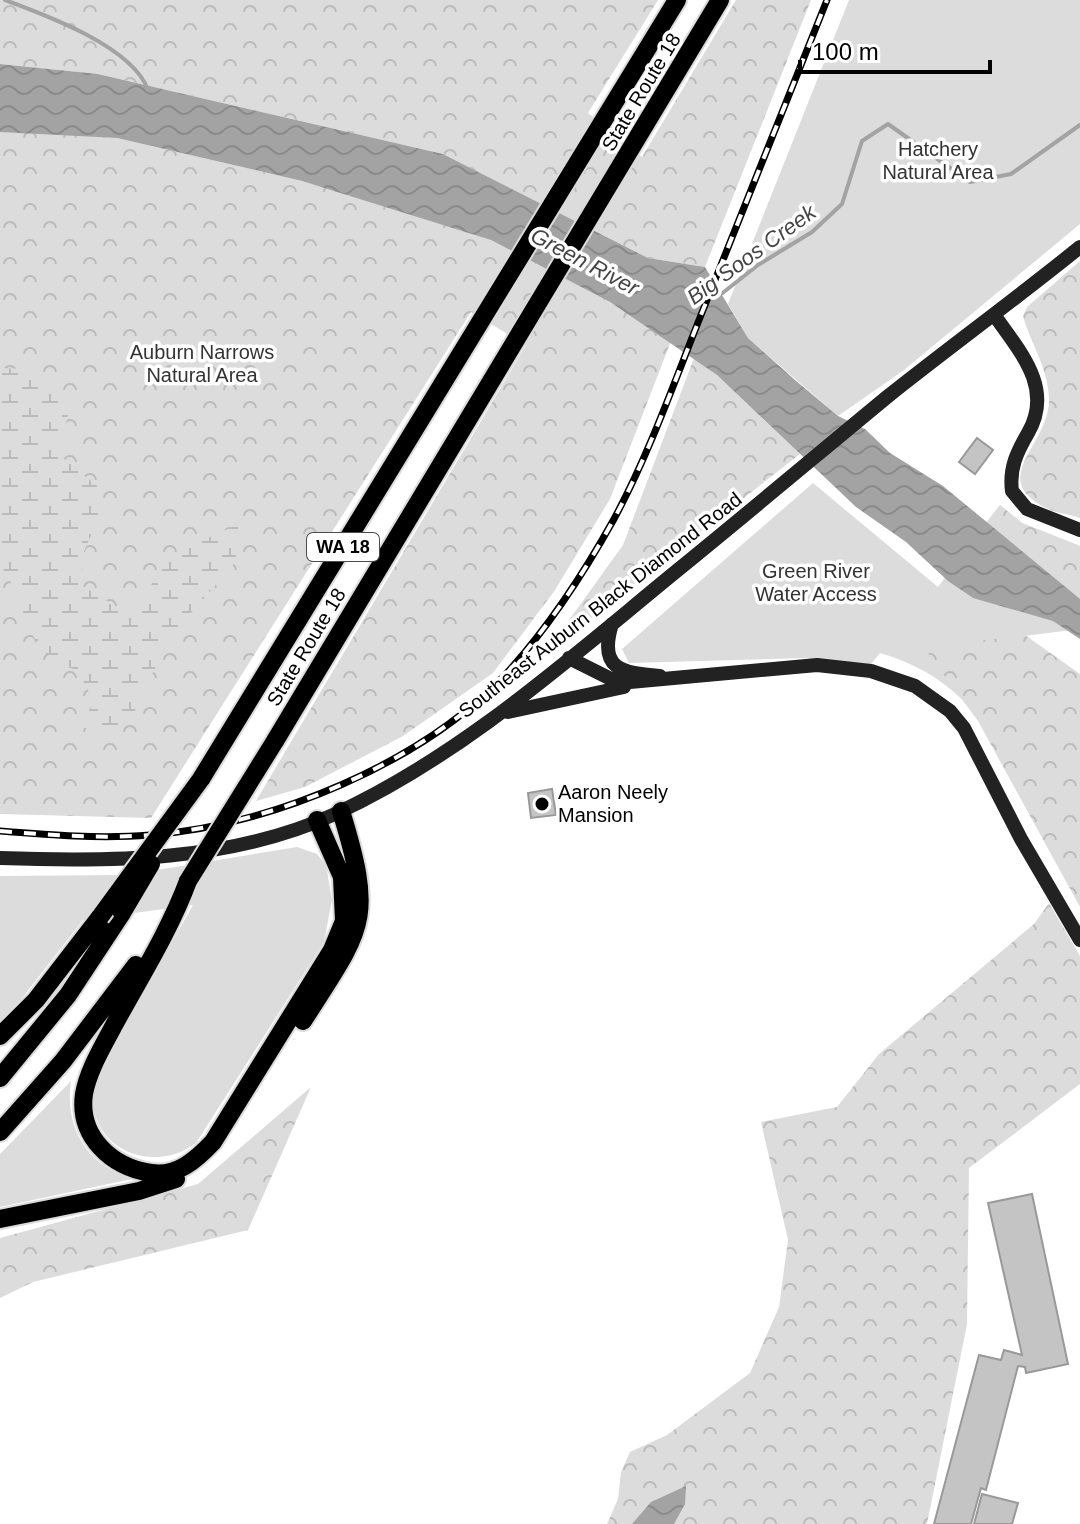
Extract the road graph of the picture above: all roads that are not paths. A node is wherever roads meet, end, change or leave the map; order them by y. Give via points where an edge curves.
1 (677, 0) edge
2 (720, 0) edge
3 (1080, 247) edge
4 (995, 316) junction
5 (1080, 530) edge
6 (612, 624) junction
7 (569, 658) junction
8 (699, 676) junction
9 (636, 685) junction
10 (496, 716) junction
11 (201, 779) junction
12 (341, 811) junction
13 (317, 820) junction
14 (0, 858) edge
15 (170, 918) junction
16 (1080, 940) edge
17 (0, 1036) edge
18 (0, 1078) edge
19 (0, 1132) edge
20 (0, 1219) edge

1 - 11 highway, State Route 18 / WA 18
2 - 15 highway, State Route 18 / WA 18, bridge
3 - 4 main road, Southeast Auburn Black Diamond Road
4 - 5 main road via 1025,359 1039,393 1039,407 1013,465 1012,491 1027,509
4 - 6 main road, Southeast Auburn Black Diamond Road via 889,396
6 - 7 main road, Southeast Auburn Black Diamond Road
6 - 8 main road via 606,643 614,665 627,672
7 - 9 main road via 605,679
7 - 10 main road, Southeast Auburn Black Diamond Road
8 - 9 main road
8 - 16 main road via 789,666 844,667 893,677 936,699 976,746 1021,839
9 - 10 main road
10 - 12 main road, Southeast Auburn Black Diamond Road
11 - 17 highway, bridge via 36,1000
11 - 18 highway, State Route 18 / WA 18, bridge via 68,995
12 - 13 main road, Southeast Auburn Black Diamond Road
12 - 20 highway via 361,884 358,928 219,1148 206,1162 170,1182
13 - 14 main road, Southeast Auburn Black Diamond Road via 203,852 135,860
13 - 15 highway via 346,894 339,936 213,1142 185,1167 156,1174 123,1165 102,1150 88,1130 84,1096 106,1041
15 - 19 highway via 102,1012

